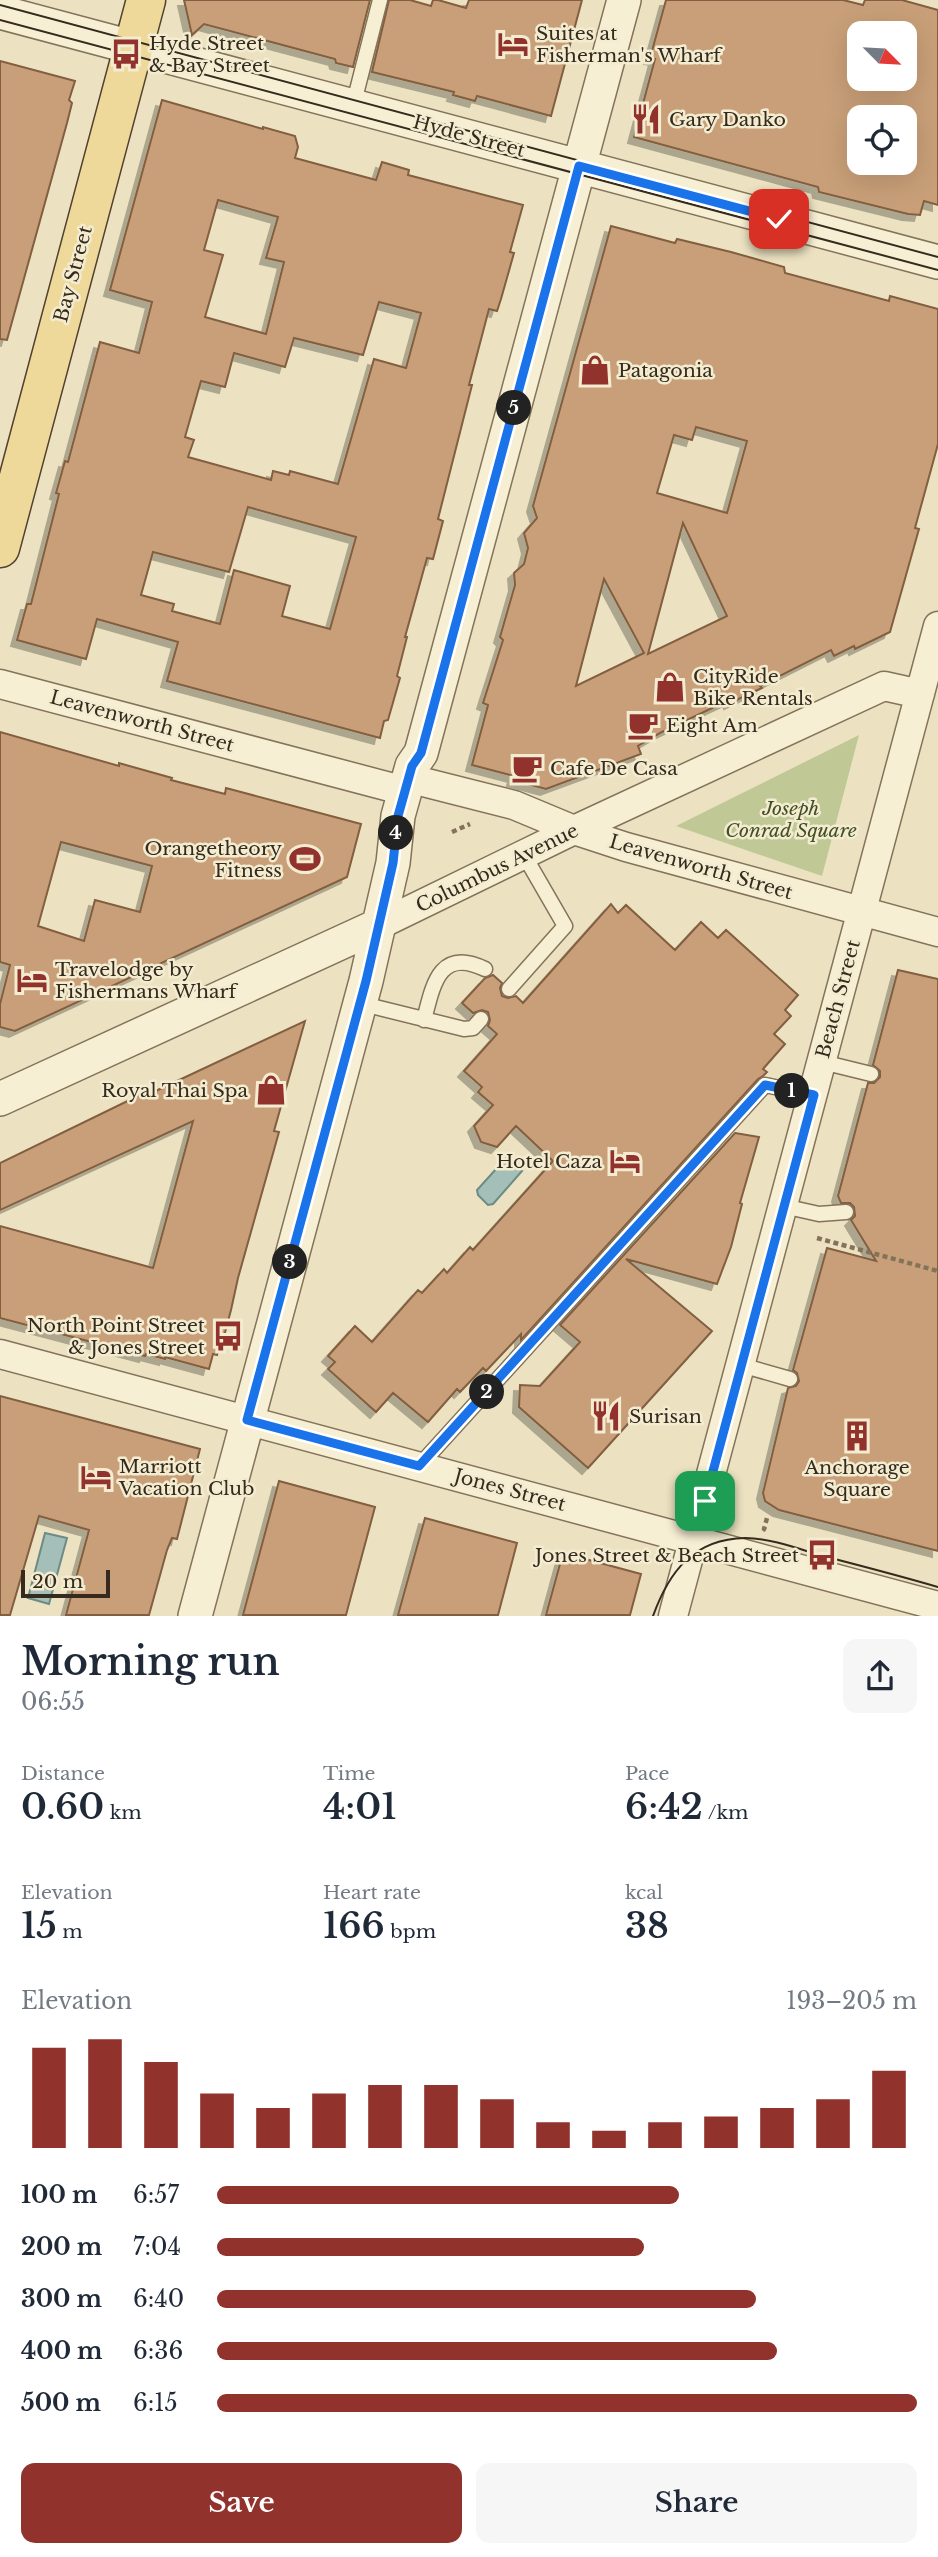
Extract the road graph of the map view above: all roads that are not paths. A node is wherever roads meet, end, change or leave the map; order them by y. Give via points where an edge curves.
1 (146, 0) edge
2 (380, 0) edge
3 (624, 0) edge
4 (0, 12) edge
5 (134, 48) junction
6 (353, 106) junction
7 (579, 166) junction
8 (938, 262) edge
9 (0, 548) edge
10 (938, 626) edge
11 (0, 684) edge
12 (920, 694) junction
13 (418, 776) junction
14 (574, 830) junction
15 (524, 855) junction
16 (861, 911) junction
17 (377, 926) junction
18 (938, 932) edge
19 (485, 969) dead end
20 (509, 989) dead end
21 (359, 1003) junction
22 (481, 1019) dead end
23 (424, 1020) junction
24 (822, 1062) junction
25 (871, 1074) dead end
26 (814, 1095) junction
27 (0, 1099) edge
28 (783, 1206) junction
29 (846, 1212) dead end
30 (0, 1354) edge
31 (741, 1365) junction
32 (790, 1379) dead end
33 (247, 1420) junction
34 (419, 1466) junction
35 (694, 1540) junction
36 (938, 1606) edge
37 (195, 1615) edge
38 (673, 1615) edge

1 - 5 main road, Bay Street
2 - 6 lane
3 - 7 street
4 - 5 street, Hyde Street
5 - 6 street, Hyde Street
5 - 9 main road, Bay Street
6 - 7 street, Hyde Street
7 - 8 street, Hyde Street
7 - 13 street
10 - 12 street, Beach Street
11 - 13 street, Leavenworth Street
12 - 14 street, Columbus Avenue via 884,686
12 - 16 street, Beach Street
13 - 14 street, Leavenworth Street via 514,805
13 - 17 street via 418,818 393,863
14 - 15 street, Columbus Avenue
14 - 16 street, Leavenworth Street
15 - 17 street, Columbus Avenue
15 - 20 lane via 565,926
16 - 18 street, Leavenworth Street
16 - 24 street, Beach Street
17 - 21 street
17 - 27 street, Columbus Avenue
19 - 23 lane via 462,962 441,971 434,980
21 - 23 lane
21 - 33 street
22 - 23 lane via 472,1028
24 - 25 lane
24 - 26 street, Beach Street
26 - 28 street, Beach Street
26 - 34 lane via 765,1085
28 - 29 lane via 819,1214
28 - 31 street, Beach Street
30 - 33 street, Jones Street
31 - 32 lane
31 - 35 street, Beach Street
33 - 34 street, Jones Street
33 - 37 street
34 - 35 street, Jones Street
35 - 36 street, Jones Street
35 - 38 street, Beach Street

